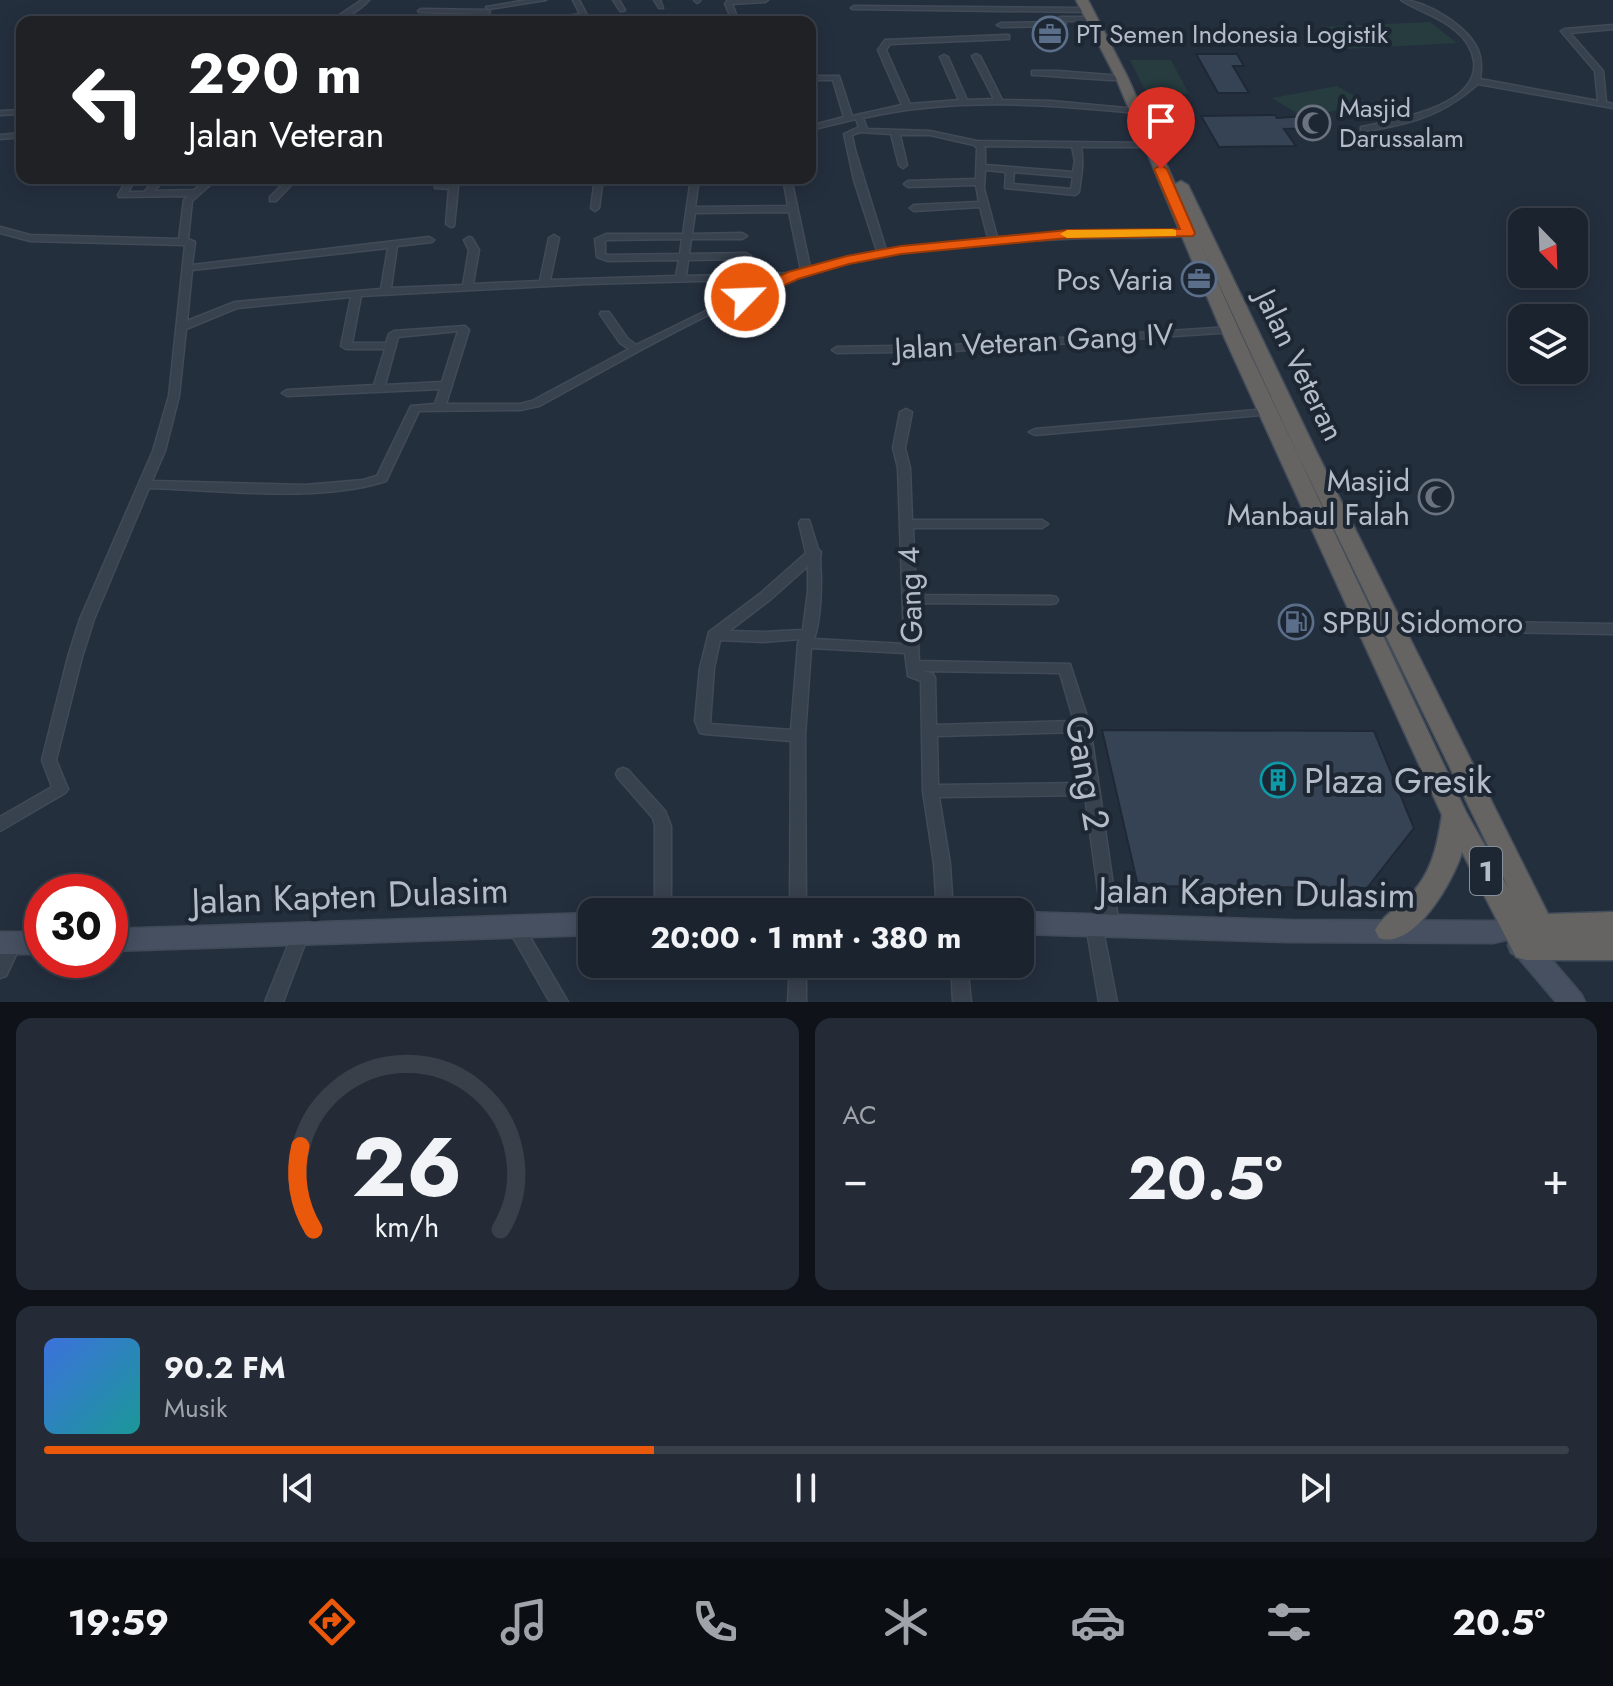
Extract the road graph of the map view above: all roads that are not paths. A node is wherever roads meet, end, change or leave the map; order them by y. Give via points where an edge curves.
1 (366, 0) edge
2 (543, 0) edge
3 (576, 0) edge
4 (616, 0) edge
5 (765, 0) edge
6 (1404, 0) edge
7 (533, 1) edge
8 (732, 1) edge
9 (489, 6) edge
10 (1088, 7) edge
11 (854, 8) dead end
12 (622, 10) dead end
13 (421, 11) dead end
14 (339, 16) edge
15 (578, 16) edge
16 (1001, 25) dead end
17 (1613, 27) edge
18 (1006, 37) dead end
19 (976, 56) dead end
20 (944, 57) dead end
21 (1035, 73) dead end
22 (816, 78) edge
23 (1122, 78) junction
24 (1476, 81) junction
25 (1000, 103) junction
26 (965, 104) junction
27 (1602, 104) junction
28 (1613, 106) edge
29 (907, 107) junction
30 (1136, 111) junction
31 (859, 117) junction
32 (849, 120) junction
33 (816, 127) edge
34 (860, 129) junction
35 (1364, 129) dead end
36 (895, 132) junction
37 (977, 143) junction
38 (1076, 144) junction
39 (1151, 145) junction
40 (903, 165) dead end
41 (980, 167) junction
42 (1010, 170) junction
43 (1078, 175) junction
44 (979, 182) junction
45 (128, 184) edge
46 (156, 184) edge
47 (206, 184) edge
48 (288, 184) edge
49 (438, 184) edge
50 (598, 184) edge
51 (694, 184) edge
52 (788, 184) edge
53 (908, 184) dead end
54 (195, 193) junction
55 (147, 194) junction
56 (273, 199) dead end
57 (983, 204) junction
58 (595, 208) dead end
59 (914, 208) dead end
60 (793, 209) junction
61 (691, 210) junction
62 (451, 224) dead end
63 (0, 230) edge
64 (687, 236) junction
65 (742, 236) dead end
66 (554, 238) dead end
67 (429, 240) dead end
68 (469, 240) dead end
69 (993, 240) junction
70 (183, 242) junction
71 (393, 244) junction
72 (1200, 245) junction
73 (882, 253) junction
74 (746, 256) dead end
75 (684, 257) junction
76 (187, 268) junction
77 (806, 272) junction
78 (793, 276) junction
79 (681, 277) junction
80 (1216, 278) junction
81 (544, 283) junction
82 (467, 288) junction
83 (385, 292) junction
84 (357, 293) junction
85 (605, 314) dead end
86 (181, 327) junction
87 (1230, 330) junction
88 (391, 346) junction
89 (636, 350) junction
90 (837, 350) dead end
91 (447, 385) junction
92 (379, 387) junction
93 (287, 393) dead end
94 (440, 407) junction
95 (906, 412) dead end
96 (1268, 412) junction
97 (1035, 432) dead end
98 (146, 484) junction
99 (805, 523) dead end
100 (907, 524) junction
101 (1042, 524) dead end
102 (815, 552) junction
103 (911, 599) junction
104 (1051, 600) dead end
105 (1391, 625) junction
106 (1613, 629) edge
107 (714, 635) junction
108 (807, 638) junction
109 (911, 649) junction
110 (912, 666) junction
111 (1083, 726) junction
112 (929, 731) junction
113 (798, 736) junction
114 (623, 774) dead end
115 (1093, 789) junction
116 (931, 791) junction
117 (1455, 815) junction
118 (0, 825) edge
119 (663, 898) edge
120 (798, 898) edge
121 (944, 898) edge
122 (578, 924) edge
123 (1034, 924) edge
124 (1613, 924) edge
125 (514, 925) junction
126 (1102, 926) junction
127 (1389, 930) junction
128 (301, 933) junction
129 (1525, 936) junction
130 (128, 939) edge
131 (6, 943) edge
132 (1613, 948) edge
133 (0, 971) edge
134 (798, 978) edge
135 (960, 978) edge
136 (274, 1002) edge
137 (559, 1002) edge
138 (797, 1002) edge
139 (962, 1002) edge
140 (1108, 1002) edge
141 (1573, 1002) edge

1 - 14 street
2 - 7 street
3 - 15 street via 584,15
4 - 12 street
5 - 8 street
6 - 24 street via 1448,21 1471,42 1479,61
7 - 9 street
9 - 13 street
10 - 11 street
10 - 16 street via 1060,19 1062,24
10 - 23 highway, Jalan Veteran / 1
10 - 72 highway, Jalan Veteran / 1
17 - 27 street via 1565,31 1599,71
18 - 29 street via 888,42 882,50
19 - 25 street
20 - 26 street
21 - 23 street
22 - 32 street via 836,78
23 - 30 highway, Jalan Veteran / 1
24 - 27 street
24 - 35 street via 1451,105
25 - 26 street
25 - 30 street
26 - 29 street
27 - 28 street
29 - 31 street
30 - 39 highway, Jalan Veteran / 1
31 - 32 street
31 - 34 street
32 - 33 street
34 - 36 street
34 - 73 street via 848,134 855,175
36 - 37 street
36 - 40 street
37 - 38 street
37 - 41 street
38 - 39 street
38 - 43 street
39 - 72 highway, Jalan Veteran / 1
41 - 42 street
41 - 44 street
42 - 43 street
42 - 43 street via 1008,186 1070,193 1078,190
44 - 53 street
44 - 57 street
45 - 55 street via 122,195
46 - 55 street
47 - 54 street
48 - 56 street
49 - 62 street via 454,187
50 - 58 street
51 - 61 street
52 - 60 street
54 - 55 street
54 - 70 street via 184,208
57 - 59 street
57 - 69 street
60 - 61 street
60 - 77 street
61 - 64 street
63 - 70 street via 30,238
64 - 65 street
64 - 75 street
64 - 75 street via 600,239 603,258
66 - 81 street
67 - 71 street
68 - 82 street via 474,250
69 - 72 street via 1068,234
69 - 73 street
70 - 76 street via 190,242
71 - 76 street
71 - 83 street
72 - 80 highway, Jalan Veteran / 1
73 - 77 street
74 - 75 street
75 - 79 street
76 - 86 street
77 - 78 street
78 - 79 street
78 - 89 street
79 - 81 street
80 - 87 highway, Jalan Veteran / 1
80 - 105 highway, Jalan Veteran / 1
81 - 82 street
82 - 83 street
83 - 84 street
84 - 86 street via 232,306
84 - 88 street via 346,346
85 - 89 street
86 - 98 street via 174,396
87 - 90 street, Jalan Veteran Gang IV via 942,349
87 - 96 highway, Jalan Veteran / 1
88 - 91 street via 394,334 464,330
88 - 92 street
89 - 94 street via 535,404
91 - 92 street
91 - 94 street
92 - 93 street
94 - 98 street via 413,409 382,478 375,482 323,488
95 - 100 street, Gang 4 via 899,448
96 - 97 street
96 - 117 highway, Jalan Veteran / 1
98 - 118 street via 75,657 49,760 60,789
99 - 102 street
100 - 101 street
100 - 103 street, Gang 4
102 - 107 street
102 - 108 street via 817,583
103 - 104 street
103 - 109 street, Gang 4
105 - 106 street
105 - 129 highway, Jalan Veteran / 1
107 - 108 street
107 - 113 street via 703,726
108 - 109 street
108 - 113 street
109 - 110 street, Gang 4
110 - 111 street, Gang 2 via 1065,668
110 - 112 street, Gang 4 via 913,672 928,678
111 - 112 street
111 - 115 street, Gang 2
112 - 116 street, Gang 4
113 - 120 street
114 - 119 street via 660,815
115 - 116 street
115 - 126 street, Gang 2
116 - 121 street, Gang 4
117 - 127 highway via 1451,854 1441,876 1413,911
117 - 129 highway, Jalan Veteran / 1
122 - 125 main road, Jalan Kapten Dulasim
123 - 126 main road, Jalan Kapten Dulasim
124 - 129 highway
125 - 128 main road, Jalan Kapten Dulasim
125 - 137 street
126 - 127 main road, Jalan Kapten Dulasim
126 - 140 street, Gang 2
127 - 129 main road, Jalan Kapten Dulasim
128 - 130 main road, Jalan Kapten Dulasim
128 - 136 street
129 - 132 highway
129 - 141 main road
131 - 133 street
134 - 138 street
135 - 139 street

